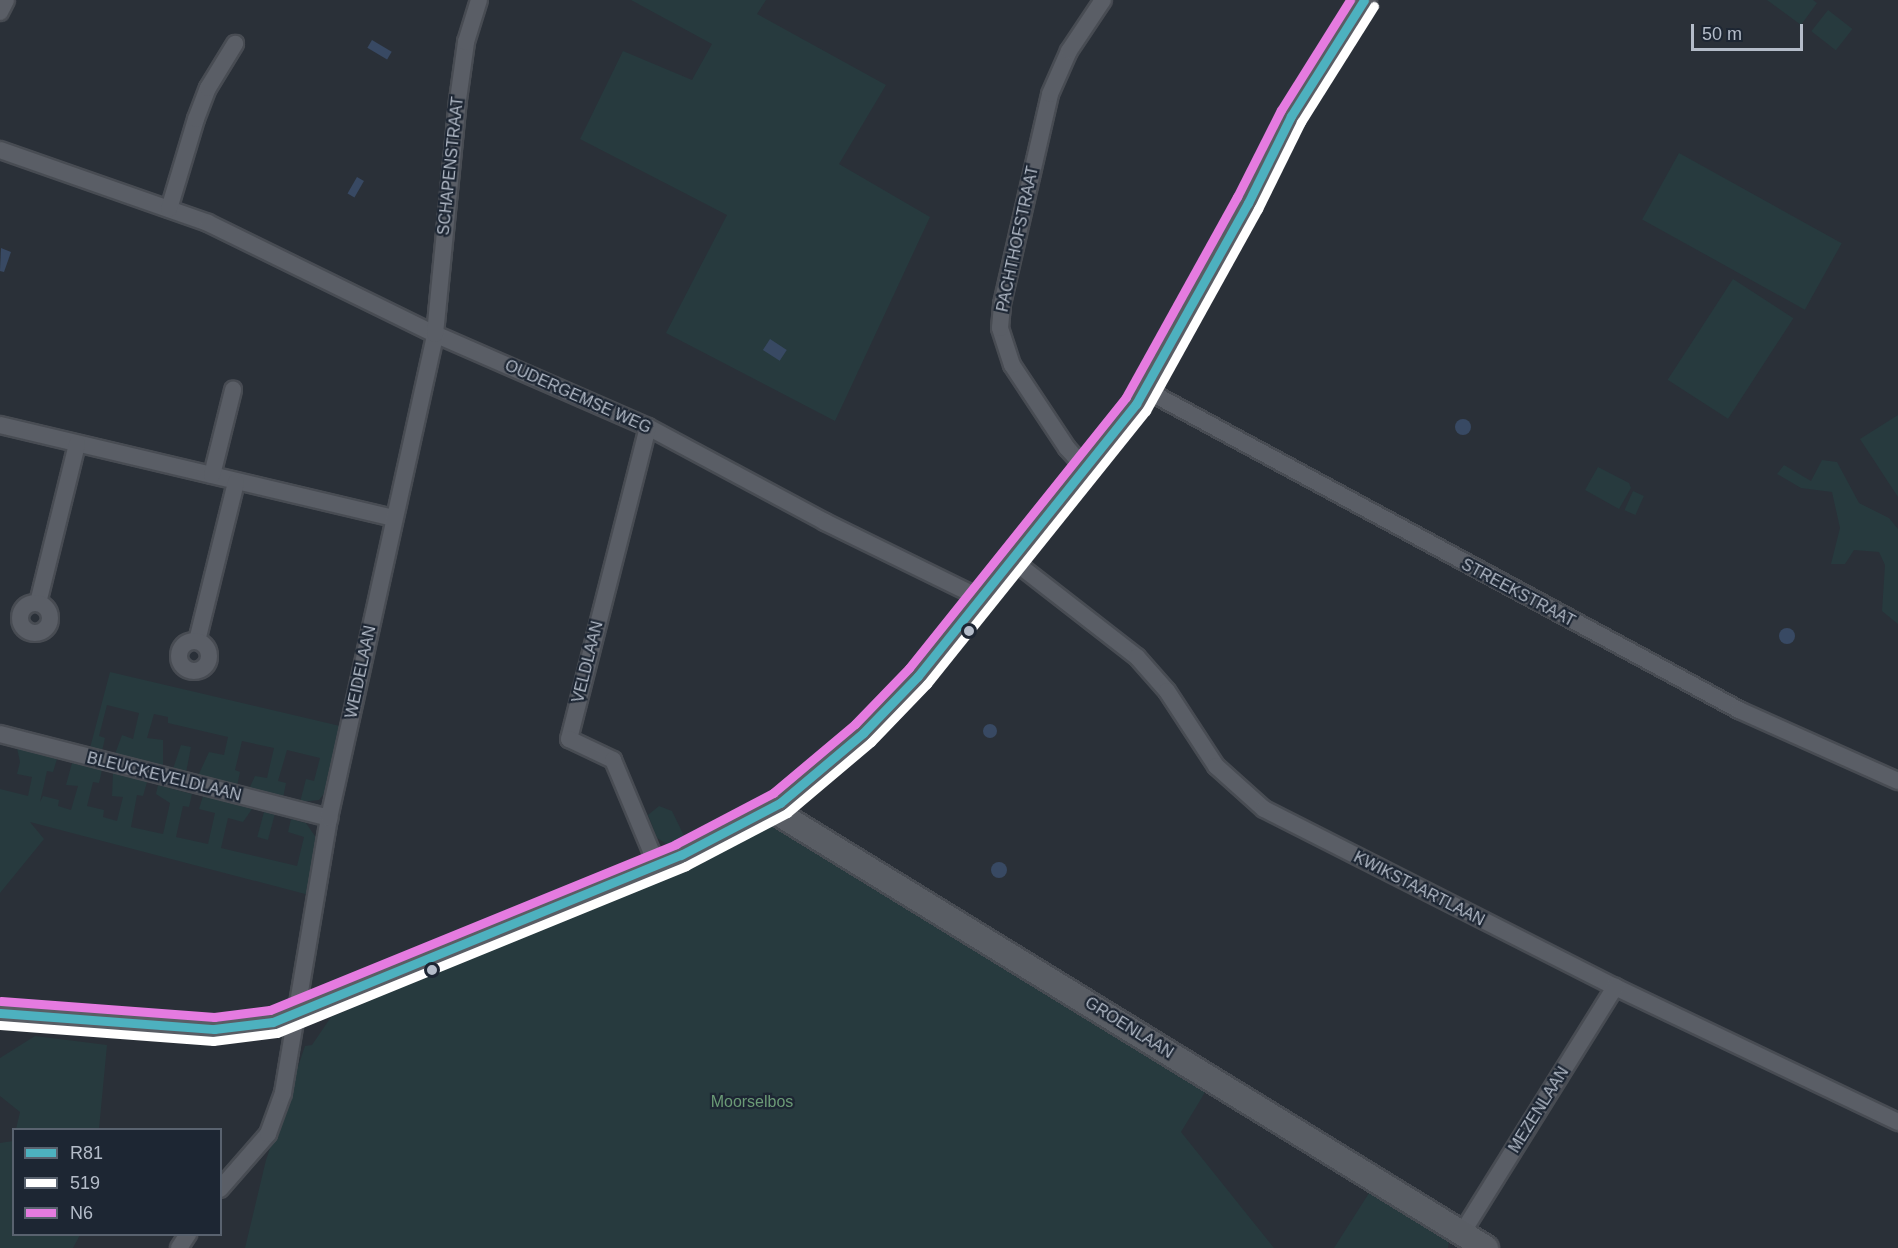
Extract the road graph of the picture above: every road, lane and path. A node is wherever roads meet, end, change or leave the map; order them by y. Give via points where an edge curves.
1 (6, 0) edge
2 (479, 0) edge
3 (1103, 0) edge
4 (1364, 0) edge
5 (0, 12) edge
6 (236, 44) dead end
7 (0, 150) edge
8 (169, 209) junction
9 (435, 334) junction
10 (233, 390) dead end
11 (1146, 390) junction
12 (0, 425) edge
13 (648, 427) junction
14 (77, 444) junction
15 (1085, 468) junction
16 (212, 476) junction
17 (236, 482) junction
18 (394, 518) junction
19 (1011, 559) junction
20 (980, 598) junction
21 (38, 603) dead end
22 (197, 641) dead end
23 (0, 734) edge
24 (1898, 781) edge
25 (771, 809) junction
26 (329, 818) junction
27 (657, 865) junction
28 (1615, 987) junction
29 (299, 1012) junction
30 (0, 1013) edge
31 (1898, 1122) edge
32 (222, 1187) edge
33 (1462, 1233) junction
34 (1486, 1248) edge

1 - 5 street
2 - 9 street, SCHAPENSTRAAT via 466,42 458,100
3 - 15 street, PACHTHOFSTRAAT via 1069,51 1050,94 1000,328 1012,365 1067,448
4 - 11 street via 1292,116
6 - 8 street via 204,98
7 - 8 street, OUDERGEMSE WEG
8 - 9 street, OUDERGEMSE WEG via 208,223
9 - 13 street, OUDERGEMSE WEG
9 - 18 street, WEIDELAAN
10 - 16 street
11 - 15 street
11 - 24 street, STREEKSTRAAT via 1724,702
12 - 14 street
13 - 20 street, OUDERGEMSE WEG via 825,522
13 - 27 street, VELDLAAN via 569,739 613,760
14 - 16 street
14 - 21 street
15 - 19 street
16 - 17 street
17 - 18 street
17 - 22 street
18 - 26 street, WEIDELAAN
19 - 20 street
19 - 28 street, KWIKSTAARTLAAN via 1137,657 1167,691 1216,766 1264,809
20 - 25 street via 879,718
23 - 26 street, BLEUCKEVELDLAAN
25 - 27 street
25 - 33 street, GROENLAAN
26 - 29 street, WEIDELAAN
27 - 29 street
28 - 31 street, KWIKSTAARTLAAN
28 - 33 street, MEZENLAAN
29 - 30 street via 258,1026 231,1029
29 - 32 street, WEIDELAAN via 284,1093 272,1127
33 - 34 street, GROENLAAN

